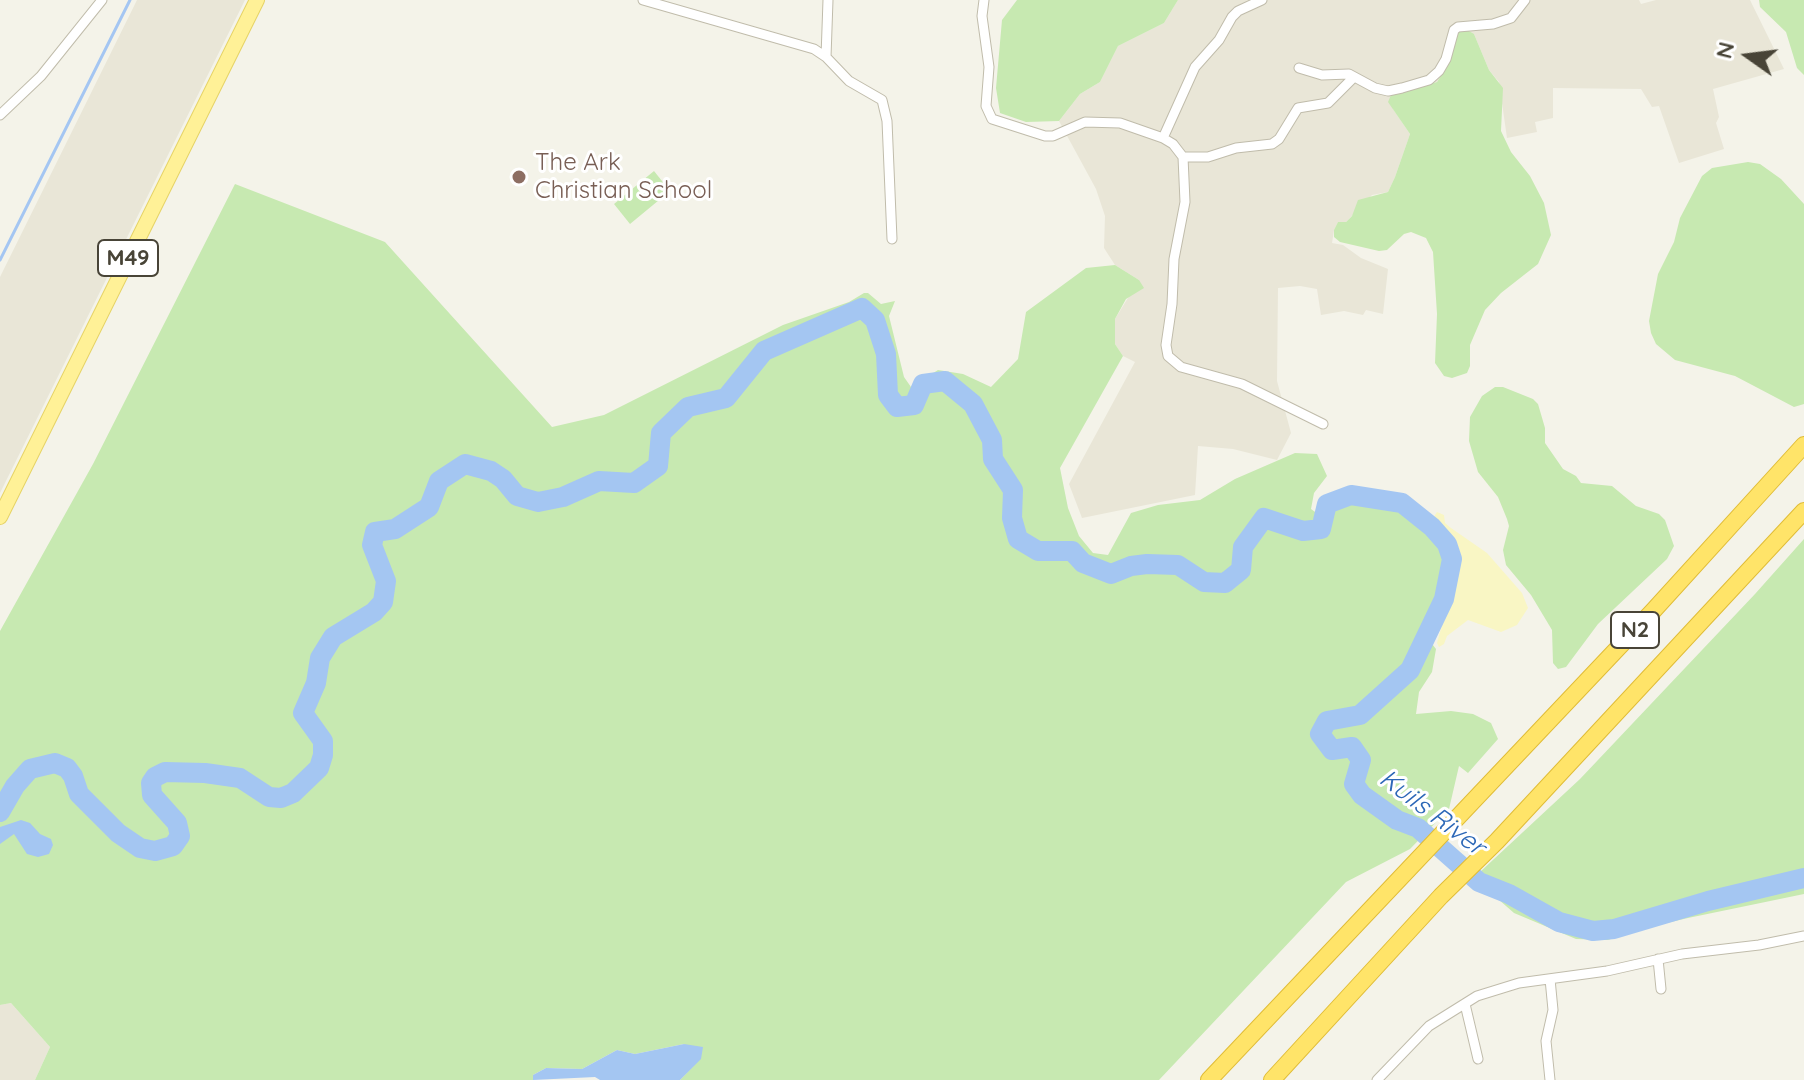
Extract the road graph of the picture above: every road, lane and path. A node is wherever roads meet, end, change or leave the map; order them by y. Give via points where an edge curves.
1 (102, 0) edge
2 (257, 0) edge
3 (643, 0) edge
4 (828, 0) edge
5 (984, 0) edge
6 (1262, 0) edge
7 (1525, 0) edge
8 (826, 57) junction
9 (1299, 68) dead end
10 (1354, 77) junction
11 (0, 115) edge
12 (1163, 138) junction
13 (1183, 157) junction
14 (892, 239) dead end
15 (1323, 424) dead end
16 (1804, 445) edge
17 (1804, 511) edge
18 (0, 517) edge
19 (1804, 936) edge
20 (1658, 959) junction
21 (1550, 979) junction
22 (1661, 989) dead end
23 (1465, 1004) junction
24 (1478, 1059) dead end
25 (1209, 1080) edge
26 (1272, 1080) edge
27 (1377, 1080) edge
28 (1550, 1080) edge

1 - 11 street via 41,76
2 - 18 main road, M49
3 - 8 street via 780,38
4 - 8 street
5 - 12 street via 986,106 992,119 1045,136 1085,122 1108,121
6 - 12 street via 1232,17 1195,67
7 - 10 street via 1511,18 1454,30 1446,59 1429,80 1388,91
8 - 14 street via 885,107
9 - 10 street
10 - 13 street via 1328,103 1298,108 1272,144
12 - 13 street
13 - 15 street via 1185,202 1174,259 1168,356 1181,367 1242,384
16 - 25 highway, N2
17 - 26 highway, N2
19 - 20 street
20 - 21 street
20 - 22 street
21 - 23 street via 1519,983
21 - 28 street
23 - 24 street
23 - 27 street via 1429,1026

